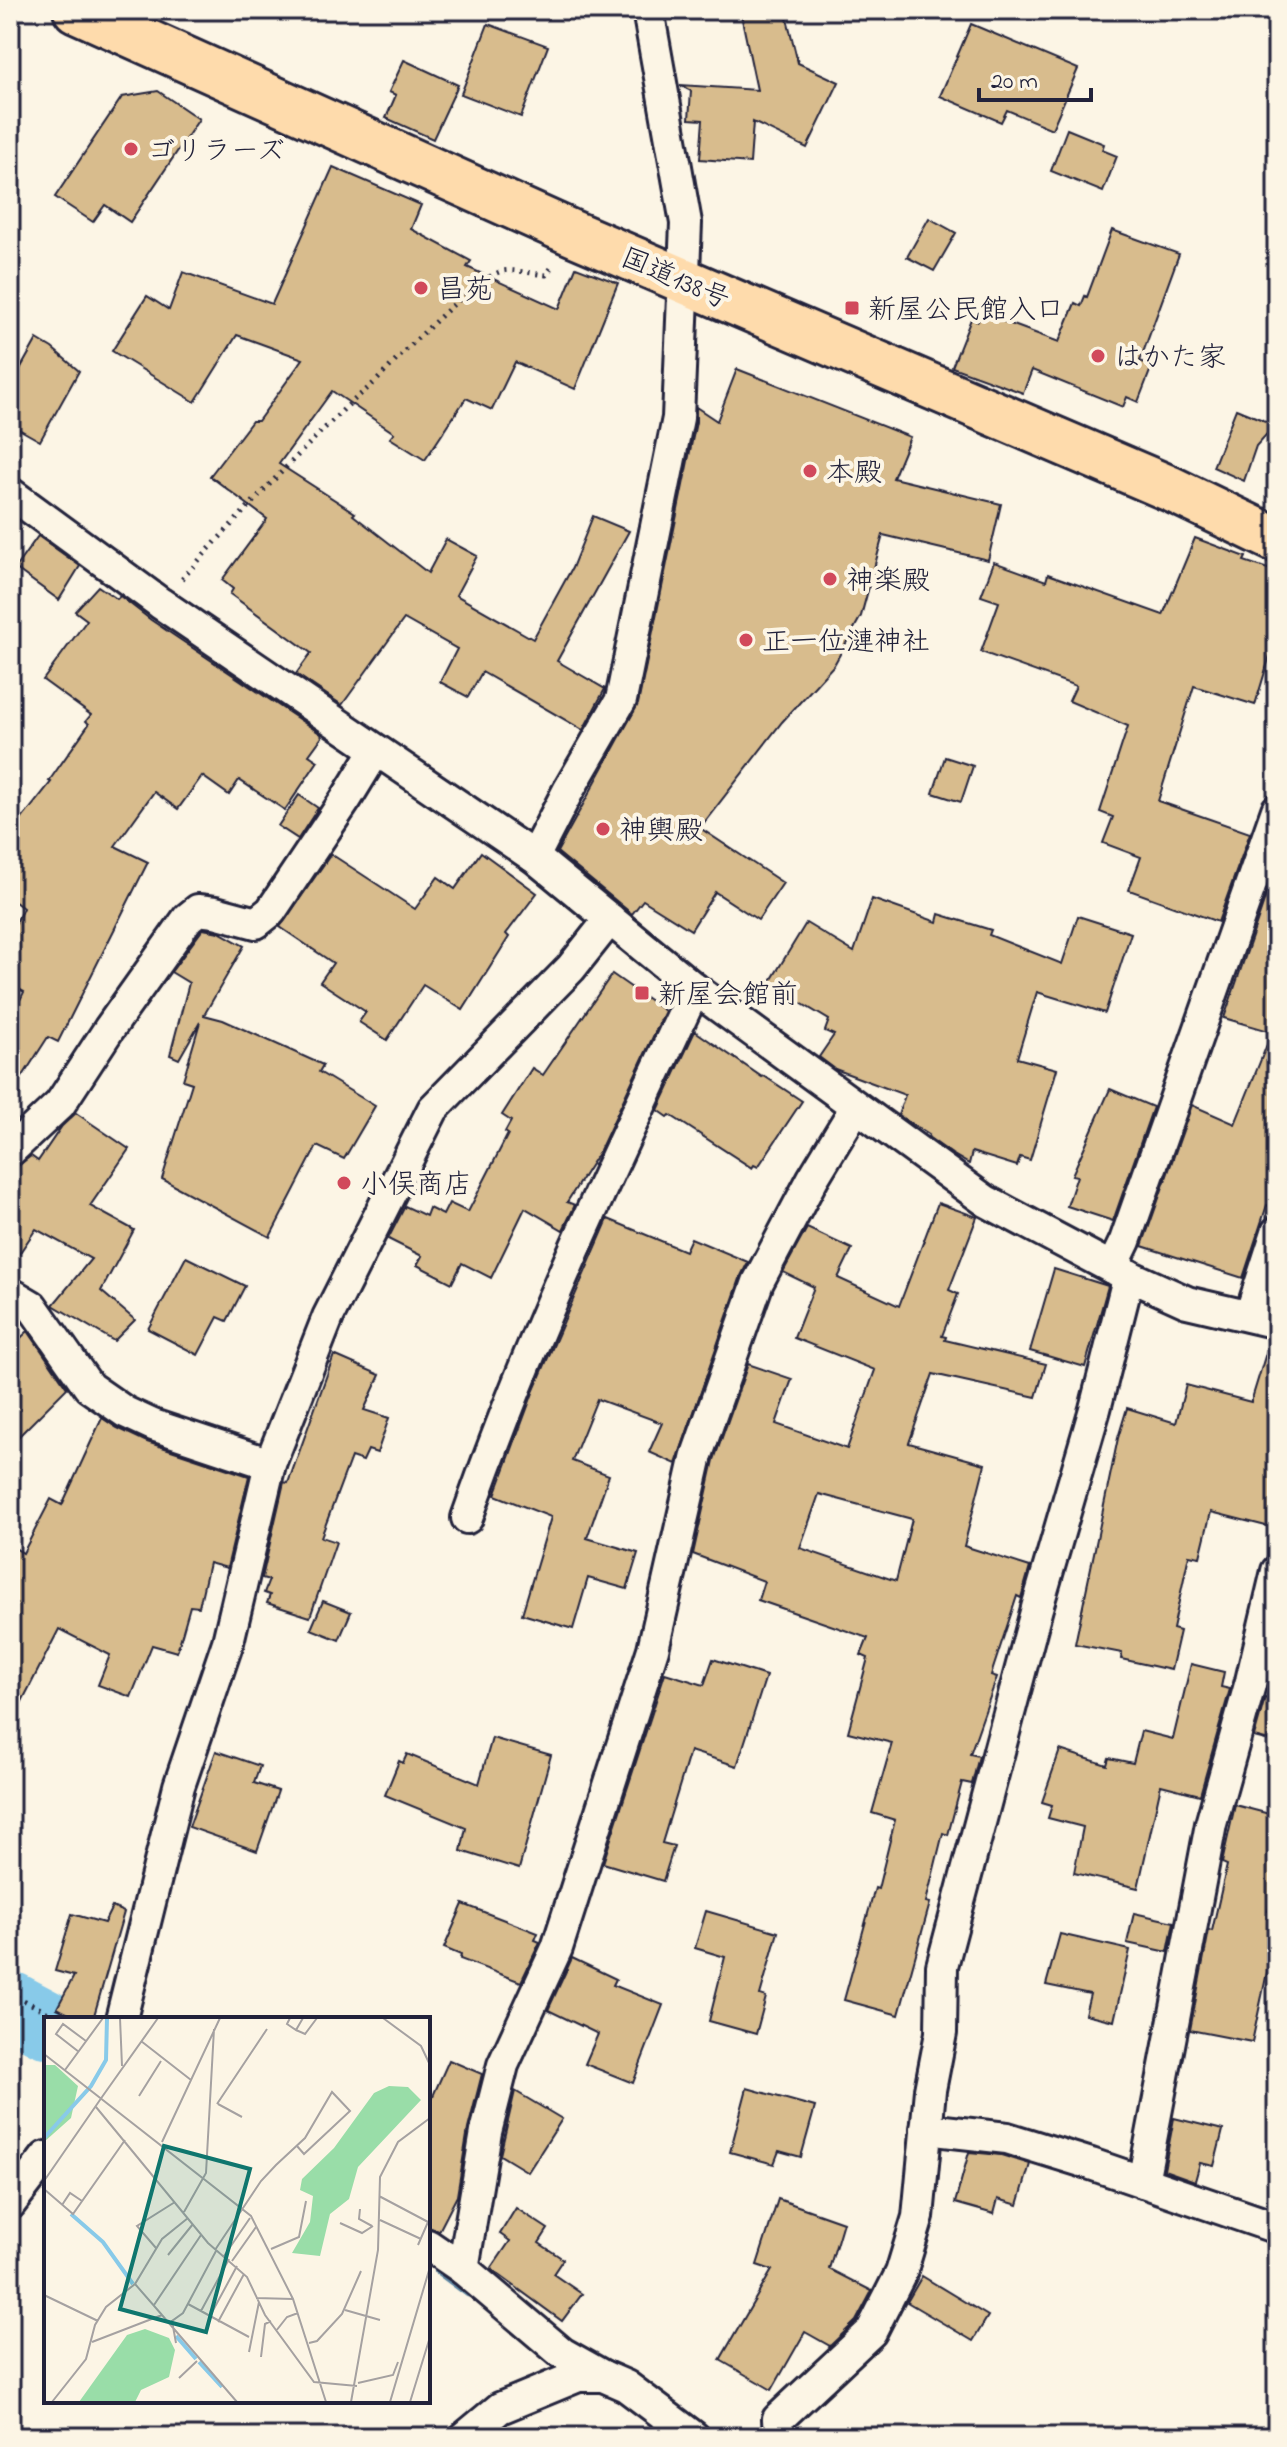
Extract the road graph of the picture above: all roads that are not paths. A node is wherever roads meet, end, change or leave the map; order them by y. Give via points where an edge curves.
1 (76, 10) edge
2 (648, 10) edge
3 (685, 280) junction
4 (10, 493) edge
5 (1277, 540) edge
6 (376, 750) junction
7 (1277, 810) edge
8 (534, 857) junction
9 (610, 919) junction
10 (695, 989) junction
11 (856, 1107) junction
12 (10, 1151) edge
13 (1277, 1232) edge
14 (1121, 1271) junction
15 (10, 1293) edge
16 (1264, 1320) edge
17 (270, 1464) junction
18 (467, 1518) dead end
19 (1277, 1571) edge
20 (121, 2017) edge
21 (926, 2129) junction
22 (44, 2160) edge
23 (1143, 2182) junction
24 (10, 2204) edge
25 (1277, 2228) edge
26 (430, 2246) edge
27 (463, 2269) junction
28 (603, 2376) junction
29 (465, 2437) edge
30 (694, 2437) edge
31 (779, 2437) edge

1 - 3 highway, 国道138号
2 - 3 street via 686,223
3 - 5 highway, 国道138号 via 1171,489
3 - 8 street via 678,418 621,700
4 - 6 street
6 - 8 street
6 - 12 street via 271,911 256,923 198,910 188,918 60,1104
7 - 14 street via 1125,1241
8 - 9 street
9 - 10 street
9 - 17 street via 571,968 433,1109 328,1317
10 - 11 street
10 - 18 street via 596,1200
11 - 14 street via 986,1201
11 - 27 street via 758,1282 697,1455 653,1649 557,1948 503,2065
13 - 16 street
14 - 16 street via 1187,1302
14 - 21 street via 1095,1409 942,1966 941,2033
15 - 17 street via 32,1306 89,1387 125,1412
17 - 20 street via 228,1642 179,1786
19 - 23 street via 1211,1824
21 - 23 street via 1007,2138
21 - 31 street via 918,2217 901,2273 871,2332 778,2419
22 - 24 street
23 - 25 street
26 - 27 street
27 - 28 street via 562,2353
28 - 29 street via 578,2376 500,2408
28 - 30 street via 626,2386

